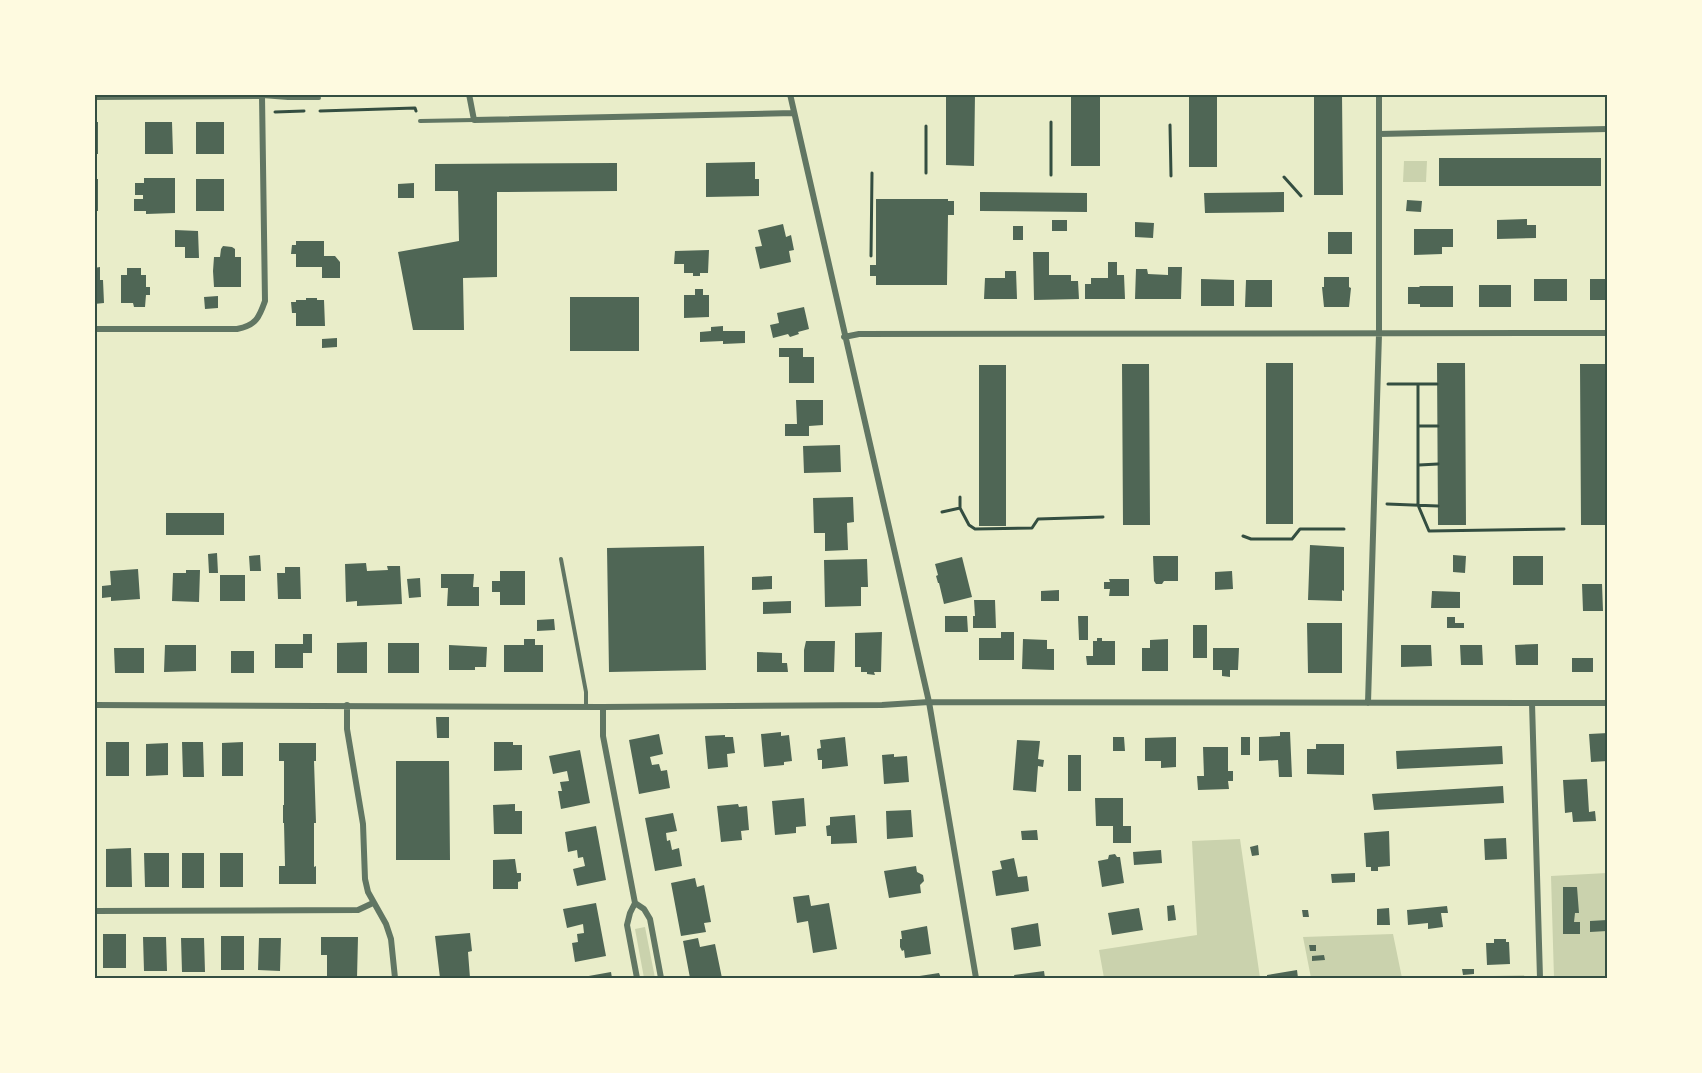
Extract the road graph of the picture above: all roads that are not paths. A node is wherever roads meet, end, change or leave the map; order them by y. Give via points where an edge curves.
1 (469, 94) edge
2 (790, 94) edge
3 (1379, 94) edge
4 (262, 96) edge
5 (94, 97) edge
6 (319, 98) dead end
7 (794, 113) junction
8 (474, 120) junction
9 (420, 121) road end
10 (1608, 129) edge
11 (1379, 134) junction
12 (94, 329) edge
13 (1608, 333) edge
14 (1379, 334) junction
15 (844, 337) junction
16 (561, 558) dead end
17 (929, 702) junction
18 (1368, 703) junction
19 (1532, 703) junction
20 (1608, 703) edge
21 (94, 705) edge
22 (346, 705) junction
23 (586, 707) junction
24 (603, 707) junction
25 (373, 903) junction
26 (635, 903) junction
27 (94, 911) edge
28 (395, 978) edge
29 (637, 978) edge
30 (661, 978) edge
31 (976, 978) edge
32 (1540, 978) edge

1 - 8 street
2 - 7 street
3 - 11 street
4 - 5 street
4 - 6 lane
4 - 12 street via 266,301 257,320 237,329
7 - 8 street
7 - 15 street
8 - 9 lane
10 - 11 street
11 - 14 street
13 - 14 street
14 - 15 street via 860,333
14 - 18 street
15 - 17 street
16 - 23 lane
17 - 18 street
17 - 24 street
17 - 31 street
18 - 19 street
19 - 20 street
19 - 32 street
21 - 22 street
22 - 23 street
22 - 25 street via 363,824 365,879
23 - 24 street
24 - 26 street via 603,736
25 - 27 street via 358,910
25 - 28 street via 391,939
26 - 29 street via 627,925
26 - 30 street via 650,919

